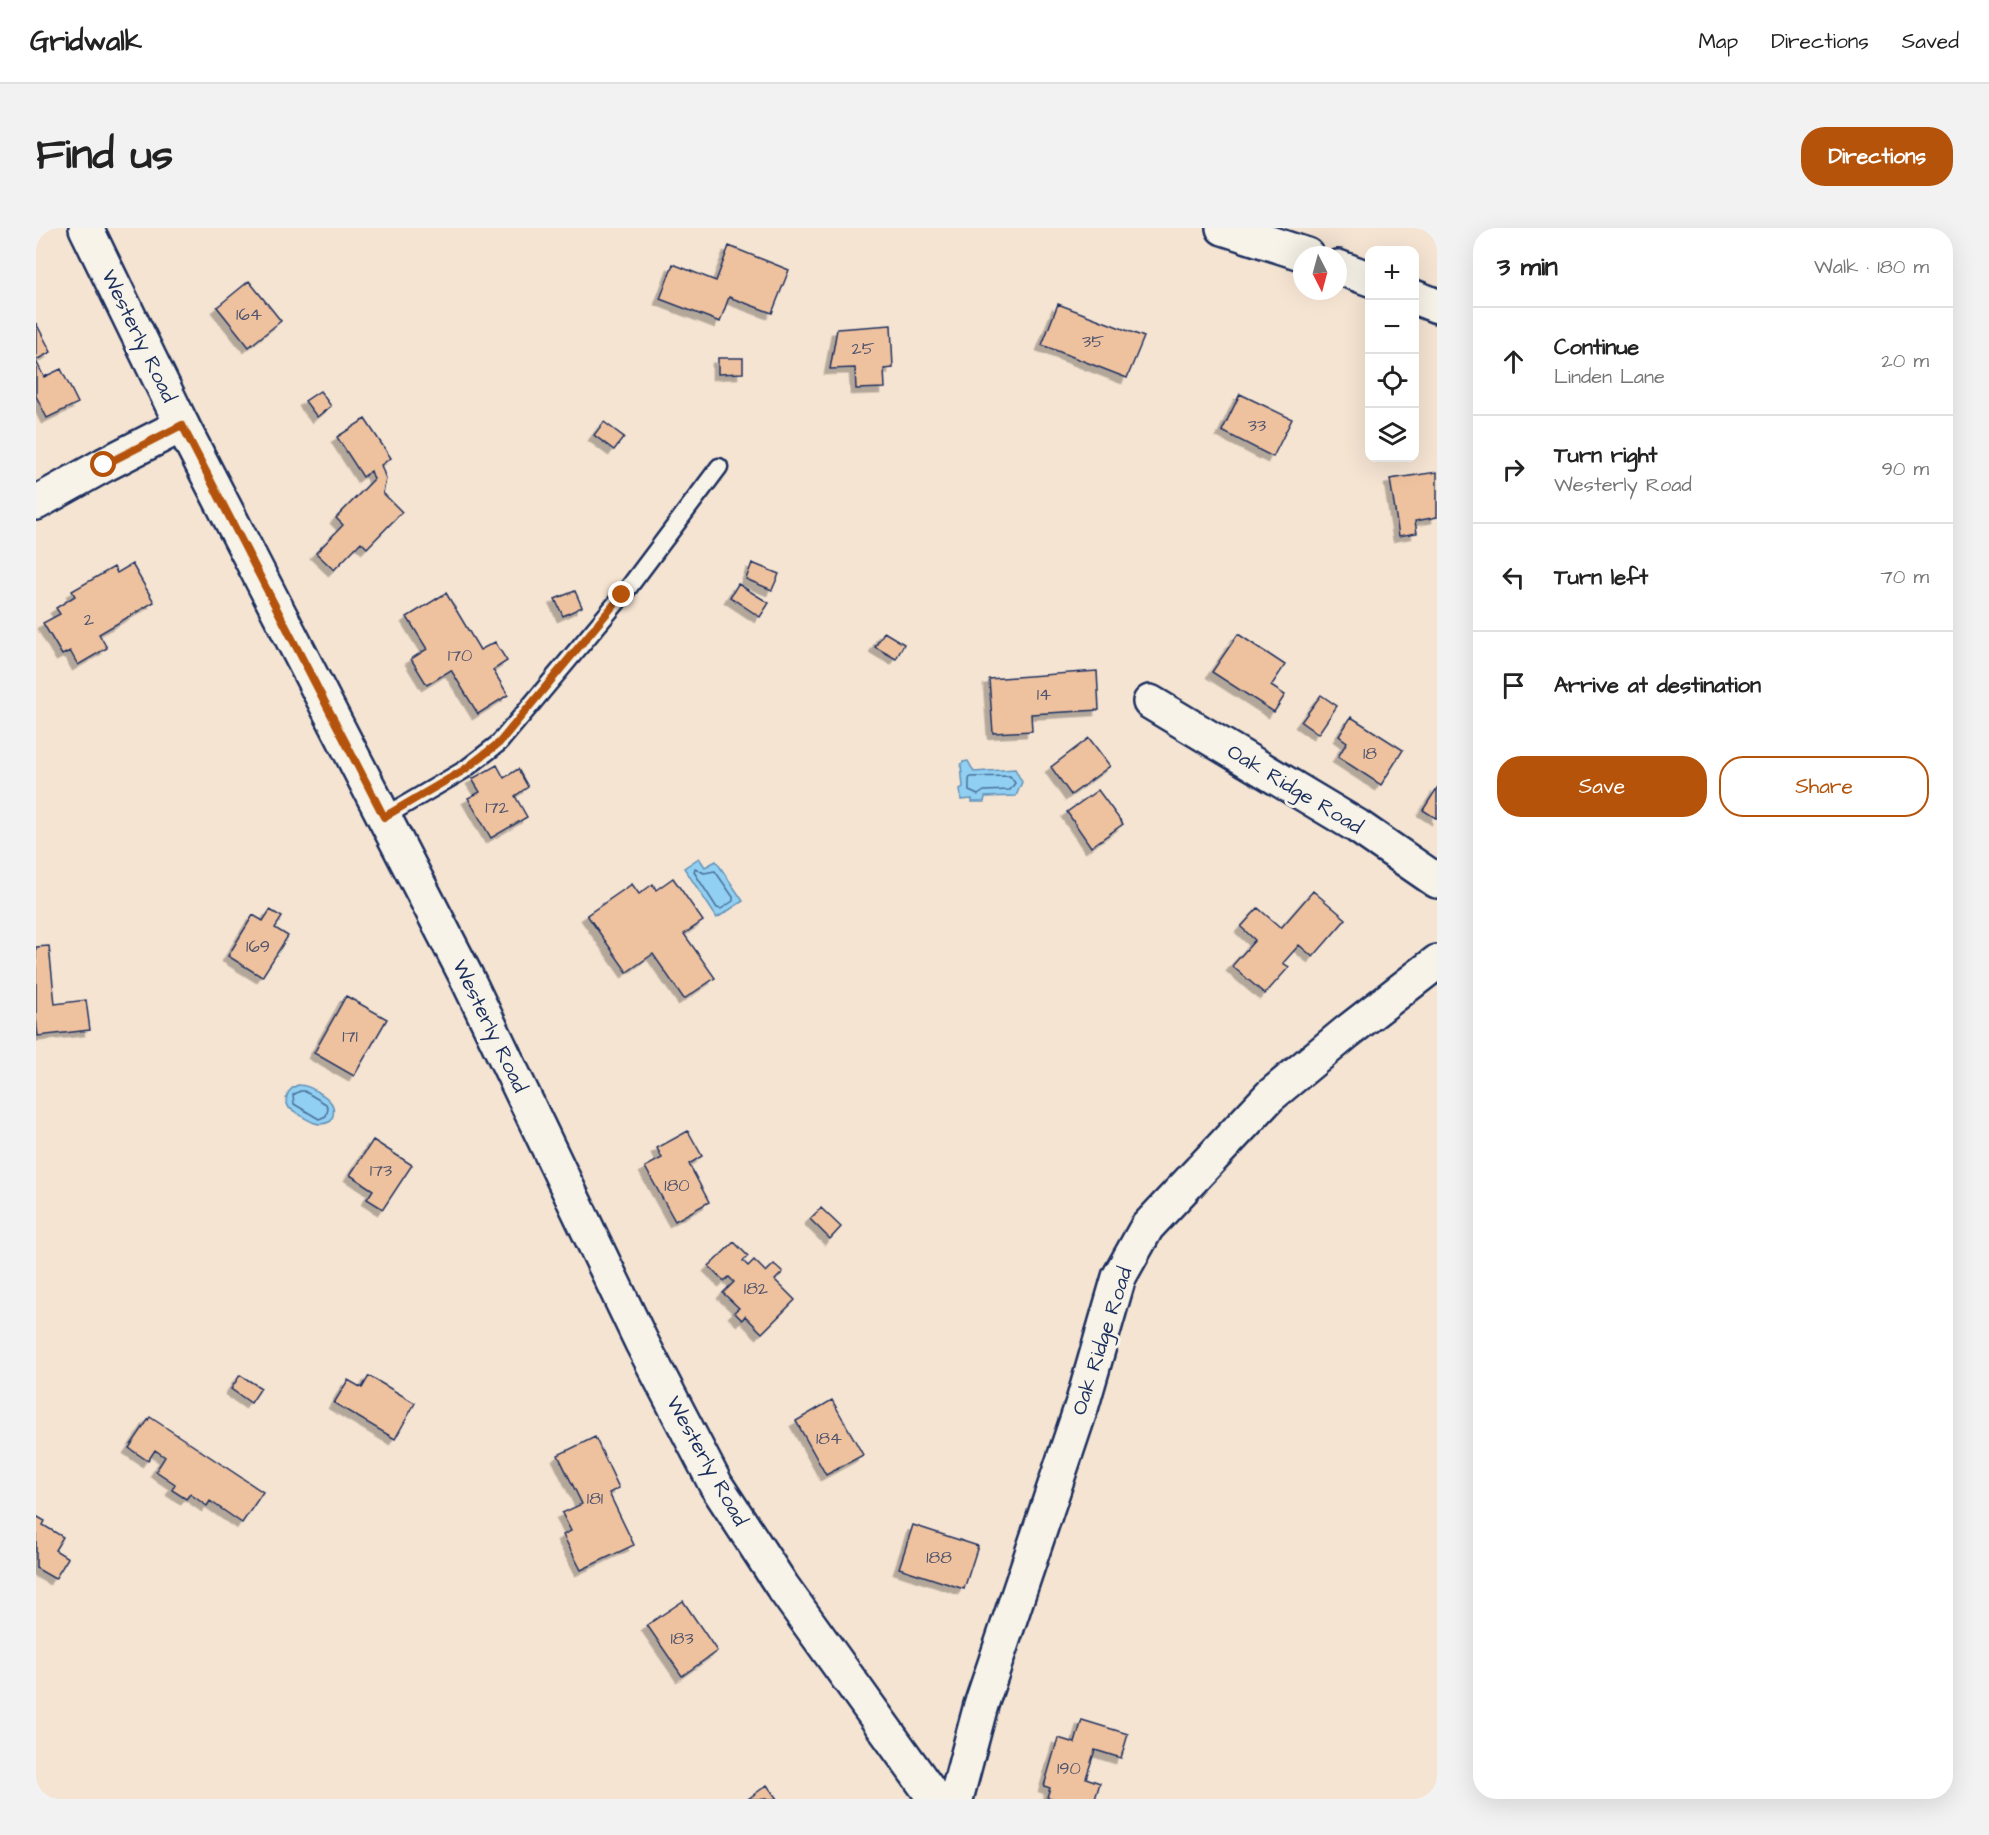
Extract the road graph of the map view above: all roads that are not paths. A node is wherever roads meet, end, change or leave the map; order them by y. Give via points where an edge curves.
1 (86, 228) edge
2 (1223, 228) edge
3 (1293, 251) edge
4 (1347, 270) edge
5 (1365, 277) edge
6 (1419, 299) edge
7 (1437, 306) edge
8 (182, 425) junction
9 (719, 466) dead end
10 (36, 503) edge
11 (1150, 702) dead end
12 (384, 817) junction
13 (1437, 881) edge
14 (1437, 962) edge
15 (935, 1799) edge
16 (956, 1799) edge

1 - 8 street, Westerly Road
2 - 3 street
4 - 5 street
6 - 7 street
8 - 10 street
8 - 12 street, Westerly Road
9 - 12 lane via 622,595 499,743 464,770
11 - 13 street, Oak Ridge Road via 1357,826
12 - 15 street, Westerly Road via 716,1485 782,1586
14 - 16 street, Oak Ridge Road via 1270,1096 1147,1227 1119,1277 1082,1405 981,1705

